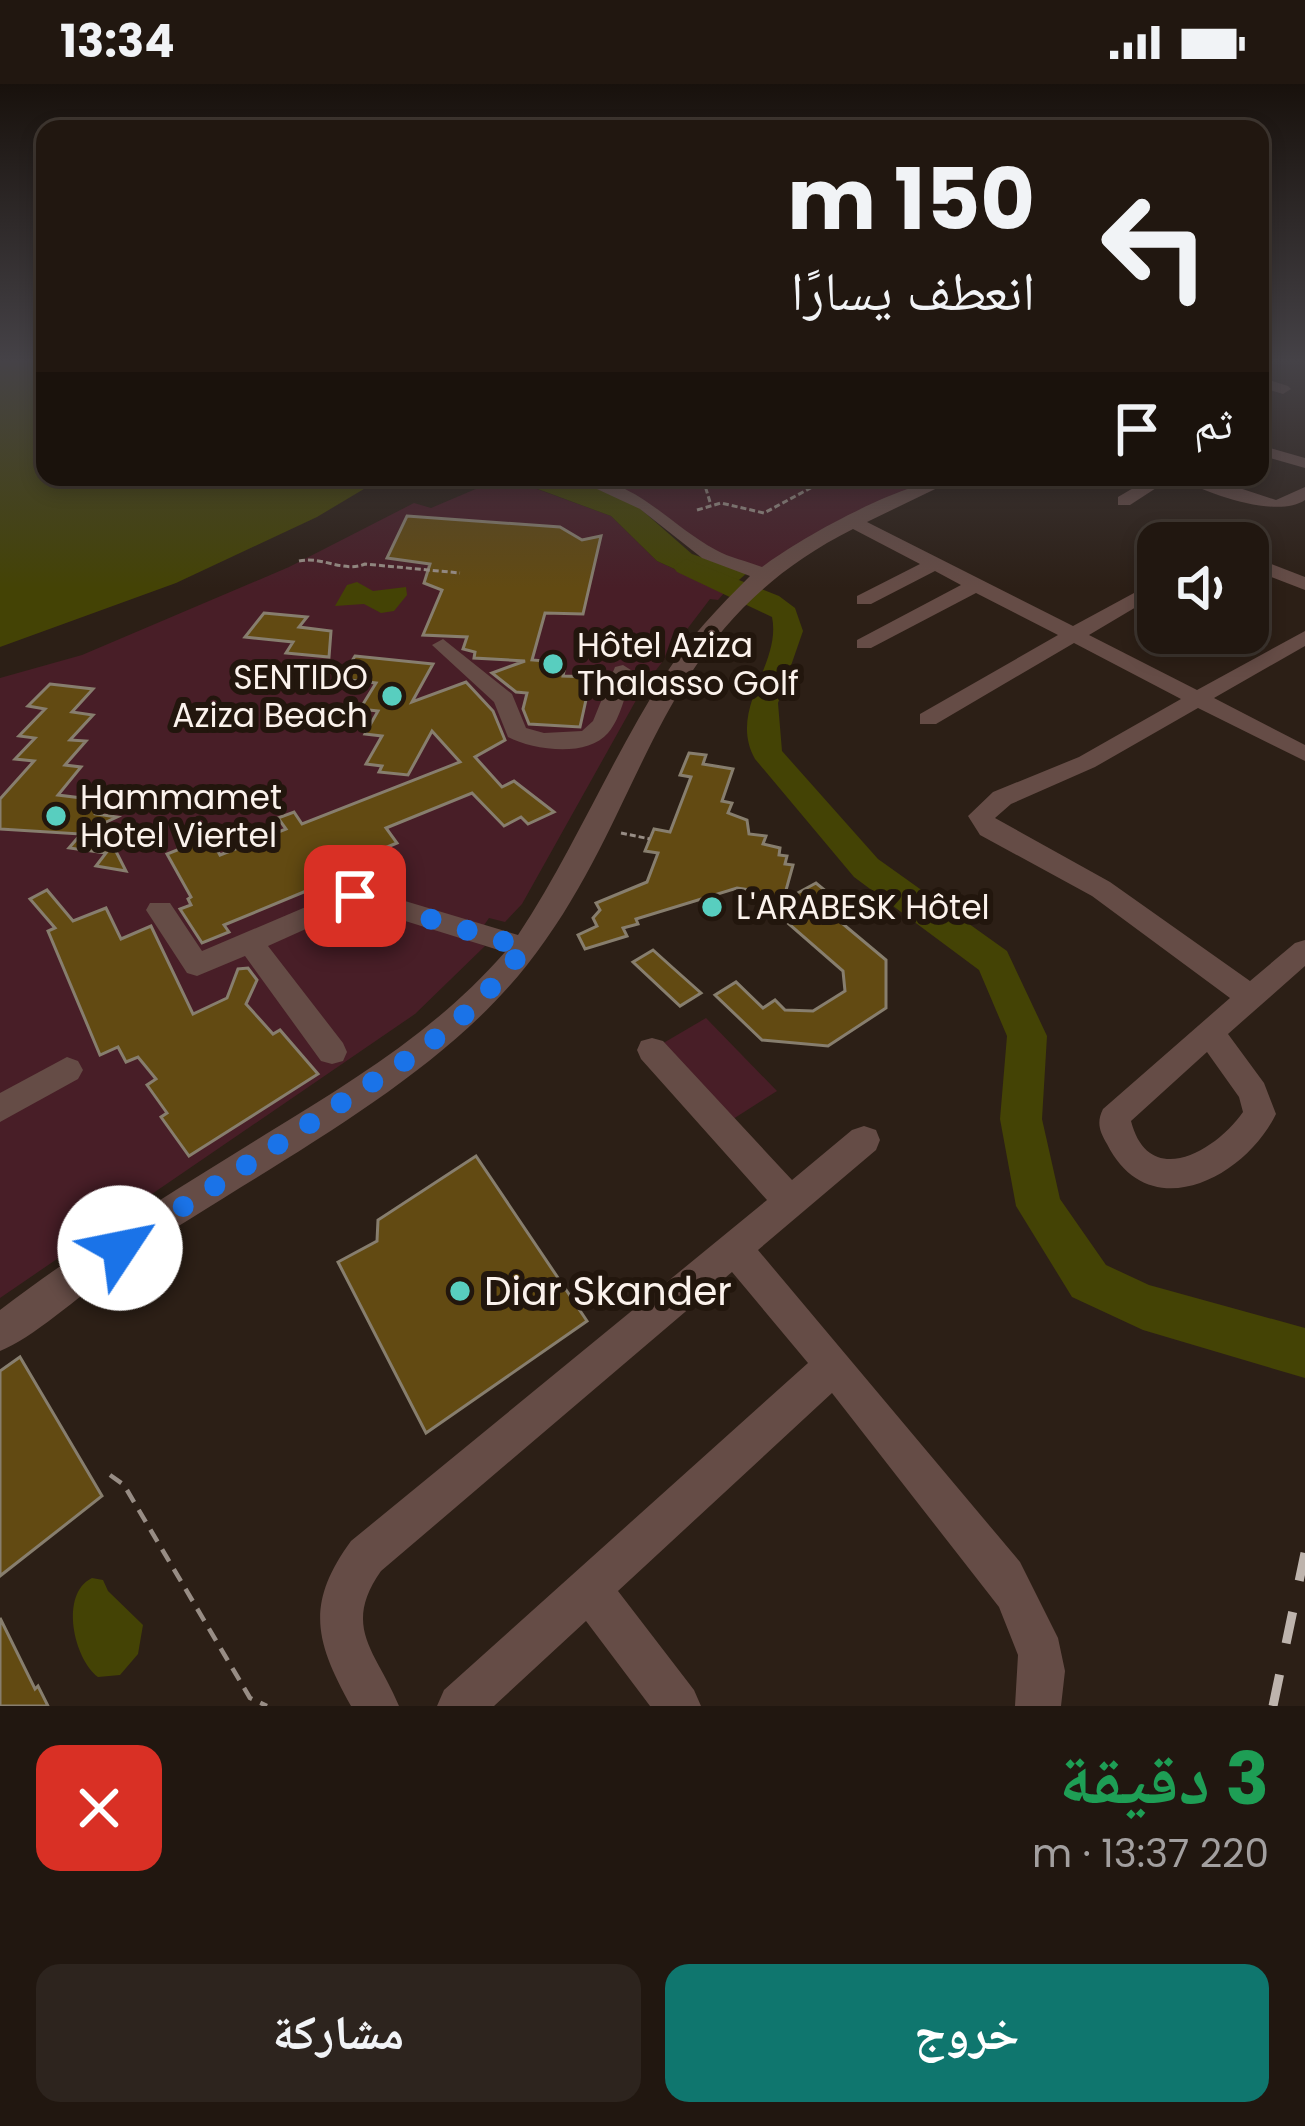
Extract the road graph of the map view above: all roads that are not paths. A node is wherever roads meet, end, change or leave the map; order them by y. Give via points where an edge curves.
1 (1269, 453) edge
2 (1305, 463) edge
3 (601, 486) edge
4 (932, 486) edge
5 (1149, 486) edge
6 (1216, 486) edge
7 (1305, 492) edge
8 (1124, 501) dead end
9 (854, 522) junction
10 (936, 563) junction
11 (1269, 570) edge
12 (761, 576) junction
13 (977, 584) junction
14 (1305, 584) edge
15 (1137, 597) edge
16 (864, 600) dead end
17 (1070, 634) junction
18 (1305, 637) edge
19 (864, 644) dead end
20 (443, 645) dead end
21 (622, 672) dead end
22 (1195, 700) junction
23 (928, 719) dead end
24 (1305, 754) edge
25 (160, 910) dead end
26 (250, 942) junction
27 (525, 948) junction
28 (1305, 950) edge
29 (1249, 996) junction
30 (1210, 1033) junction
31 (652, 1050) dead end
32 (332, 1052) dead end
33 (67, 1070) dead end
34 (0, 1109) edge
35 (863, 1140) dead end
36 (788, 1199) junction
37 (734, 1247) junction
38 (7, 1325) edge
39 (834, 1365) junction
40 (589, 1589) junction
41 (376, 1706) edge
42 (460, 1706) edge
43 (678, 1706) edge
44 (1038, 1706) edge

1 - 2 street
3 - 12 street via 646,505 709,554
4 - 9 street
5 - 8 street
6 - 7 street via 1275,505
9 - 10 street
9 - 12 street
10 - 13 street
10 - 16 street
11 - 14 street
12 - 27 street via 705,632
13 - 17 street
13 - 19 street
15 - 17 street
17 - 22 street
17 - 23 street
18 - 22 street
20 - 21 street via 504,699 516,732 532,740 593,737
22 - 24 street
22 - 29 street via 981,816 989,829 1100,890
25 - 26 street via 197,965
26 - 27 street via 355,896
26 - 32 street
27 - 38 street via 476,1005 420,1051
28 - 29 street
29 - 30 street
30 - 30 street via 1114,1118 1132,1155 1167,1176 1207,1168 1260,1114
31 - 36 street
33 - 34 street
35 - 36 street
36 - 37 street
37 - 39 street
37 - 41 street via 345,1582 341,1637
39 - 40 street
39 - 44 street via 1028,1613 1041,1654
40 - 42 street
40 - 43 street

